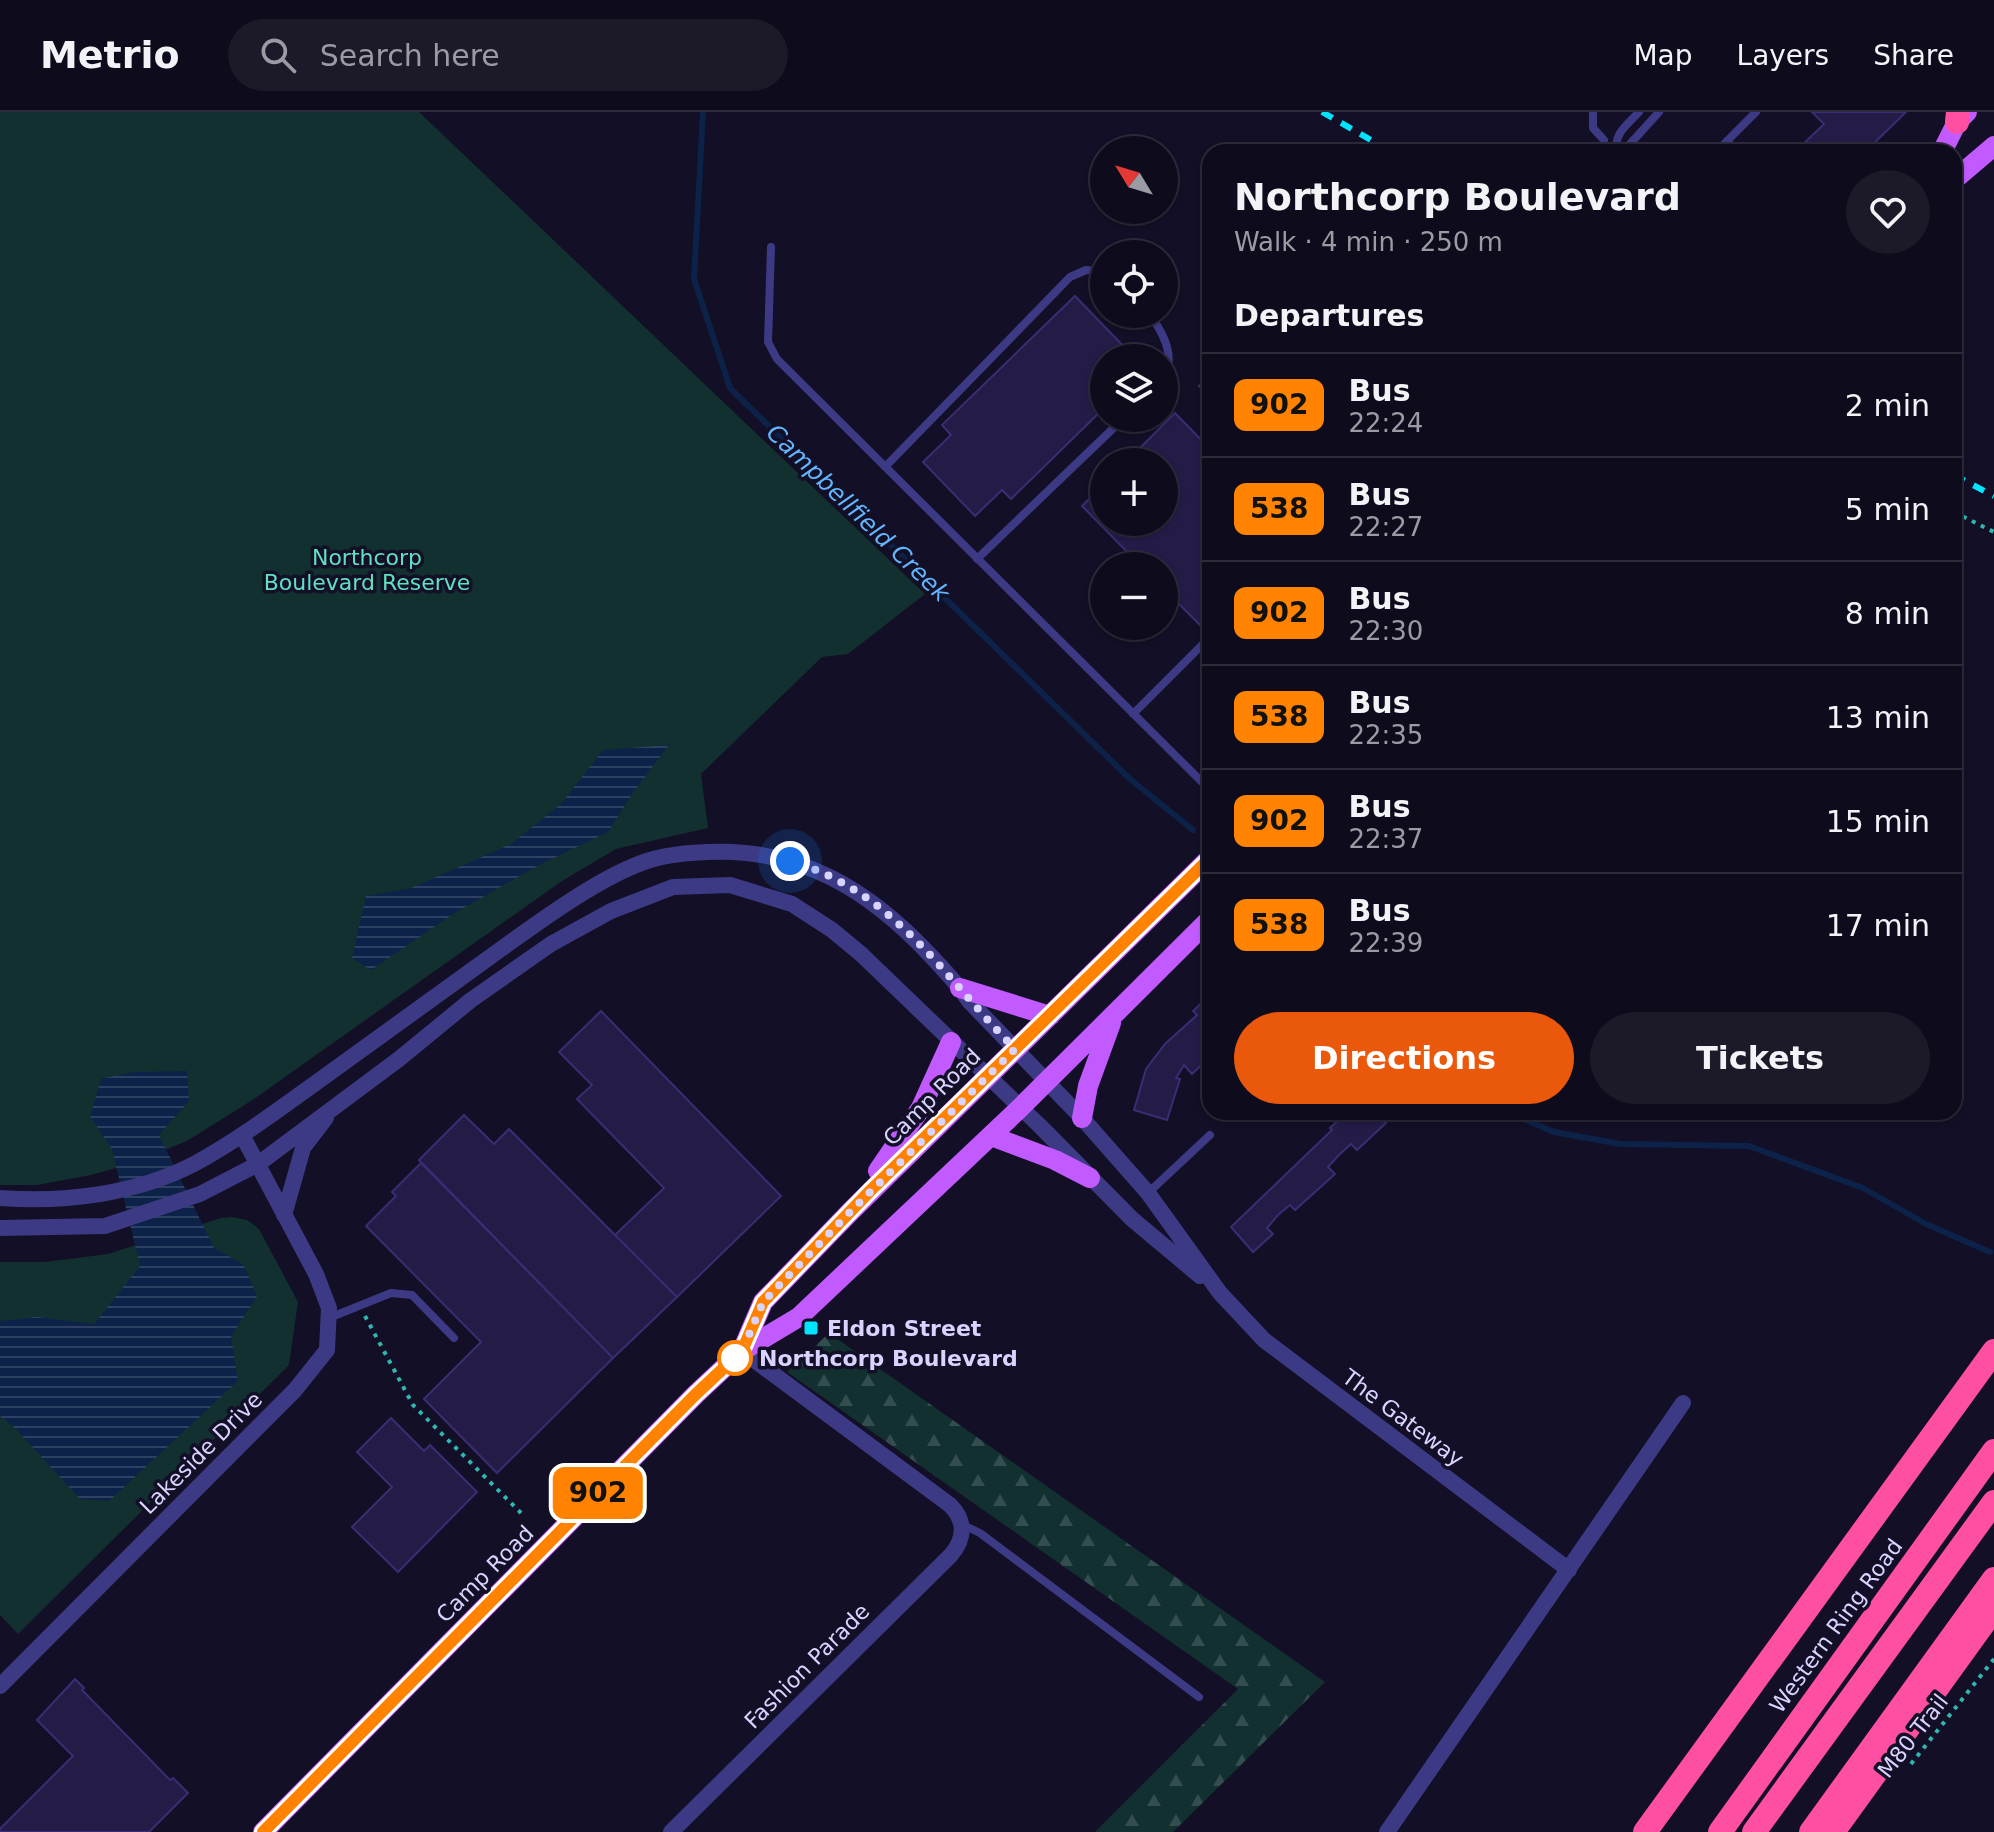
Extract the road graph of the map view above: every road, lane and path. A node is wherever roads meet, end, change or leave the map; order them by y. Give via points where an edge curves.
1 (1593, 112) edge
2 (1639, 112) edge
3 (1659, 112) edge
4 (1756, 112) edge
5 (1961, 115) edge
6 (1604, 140) dead end
7 (1727, 141) junction
8 (1618, 144) edge
9 (1630, 144) edge
10 (1724, 144) edge
11 (1730, 144) edge
12 (1946, 144) edge
13 (1994, 146) edge
14 (1962, 173) edge
15 (771, 247) dead end
16 (1090, 270) edge
17 (1109, 432) edge
18 (885, 467) junction
19 (1962, 516) edge
20 (1994, 532) edge
21 (977, 559) junction
22 (1202, 645) edge
23 (1133, 714) junction
24 (1202, 782) edge
25 (1202, 866) edge
26 (1202, 927) edge
27 (458, 980) junction
28 (960, 988) junction
29 (471, 1000) junction
30 (1050, 1016) junction
31 (1112, 1019) junction
32 (951, 1042) junction
33 (1015, 1049) junction
34 (987, 1077) junction
35 (1047, 1082) junction
36 (339, 1101) junction
37 (1020, 1108) junction
38 (1082, 1118) junction
39 (242, 1135) junction
40 (1210, 1135) dead end
41 (991, 1136) junction
42 (258, 1164) junction
43 (1090, 1178) junction
44 (1148, 1193) junction
45 (0, 1198) edge
46 (851, 1211) junction
47 (284, 1215) junction
48 (0, 1228) edge
49 (1220, 1293) junction
50 (357, 1305) junction
51 (329, 1318) junction
52 (454, 1338) dead end
53 (742, 1351) junction
54 (1994, 1351) edge
55 (1683, 1403) dead end
56 (1994, 1451) edge
57 (1994, 1502) edge
58 (521, 1513) dead end
59 (963, 1525) junction
60 (1569, 1570) junction
61 (1994, 1579) edge
62 (1994, 1609) edge
63 (1994, 1659) edge
64 (0, 1686) edge
65 (1199, 1697) dead end
66 (1906, 1770) dead end
67 (263, 1832) edge
68 (671, 1832) edge
69 (1387, 1832) edge
70 (1645, 1832) edge
71 (1720, 1832) edge
72 (1754, 1832) edge
73 (1811, 1832) edge
74 (1833, 1832) edge

1 - 6 lane via 1593,128
2 - 8 lane via 1618,135
3 - 9 lane
4 - 7 lane
5 - 12 main road
7 - 10 lane
7 - 11 lane
13 - 14 main road
15 - 18 lane via 768,342 777,359
16 - 18 lane via 1070,277
17 - 21 lane
18 - 21 lane
19 - 20 path
21 - 23 lane
22 - 23 lane
23 - 24 lane
25 - 30 main road, Camp Road
26 - 31 main road, Camp Road
27 - 28 street via 567,904 649,860 729,851 760,853 843,883 899,922
27 - 29 lane
27 - 39 street
28 - 30 main road
28 - 33 street
29 - 32 street via 551,944 611,911 673,887 730,885 792,904 832,930
29 - 36 street
30 - 33 main road, Camp Road
31 - 35 main road, Camp Road
31 - 38 main road
32 - 34 street
32 - 46 main road via 921,1108
33 - 34 main road, Camp Road
33 - 35 street
34 - 37 street
34 - 46 main road, Camp Road
35 - 37 main road, Camp Road
35 - 38 street, The Gateway
36 - 42 street
36 - 47 street via 303,1148
37 - 41 main road, Camp Road
37 - 43 street, The Gateway
38 - 44 street, The Gateway
39 - 42 street, Lakeside Drive
39 - 45 street via 192,1165 108,1193
40 - 44 lane
41 - 43 main road
41 - 53 main road, Camp Road via 799,1317
42 - 47 street, Lakeside Drive
42 - 48 street via 200,1194 105,1226
43 - 49 street, The Gateway
44 - 49 street, The Gateway
46 - 53 main road, Camp Road via 763,1302
47 - 51 street, Lakeside Drive via 316,1274
49 - 60 street, The Gateway via 1281,1354
50 - 51 lane
50 - 52 lane via 391,1293 412,1295
50 - 58 path via 413,1405
51 - 64 street, Lakeside Drive via 327,1350 295,1390
53 - 59 street via 950,1505
53 - 67 main road, Camp Road
54 - 70 highway
55 - 60 street
56 - 71 highway, Western Ring Road
57 - 72 highway
59 - 65 lane
59 - 68 street, Fashion Parade via 959,1546 951,1555
60 - 69 street
61 - 73 highway
62 - 74 highway
63 - 66 path, M80 Trail

